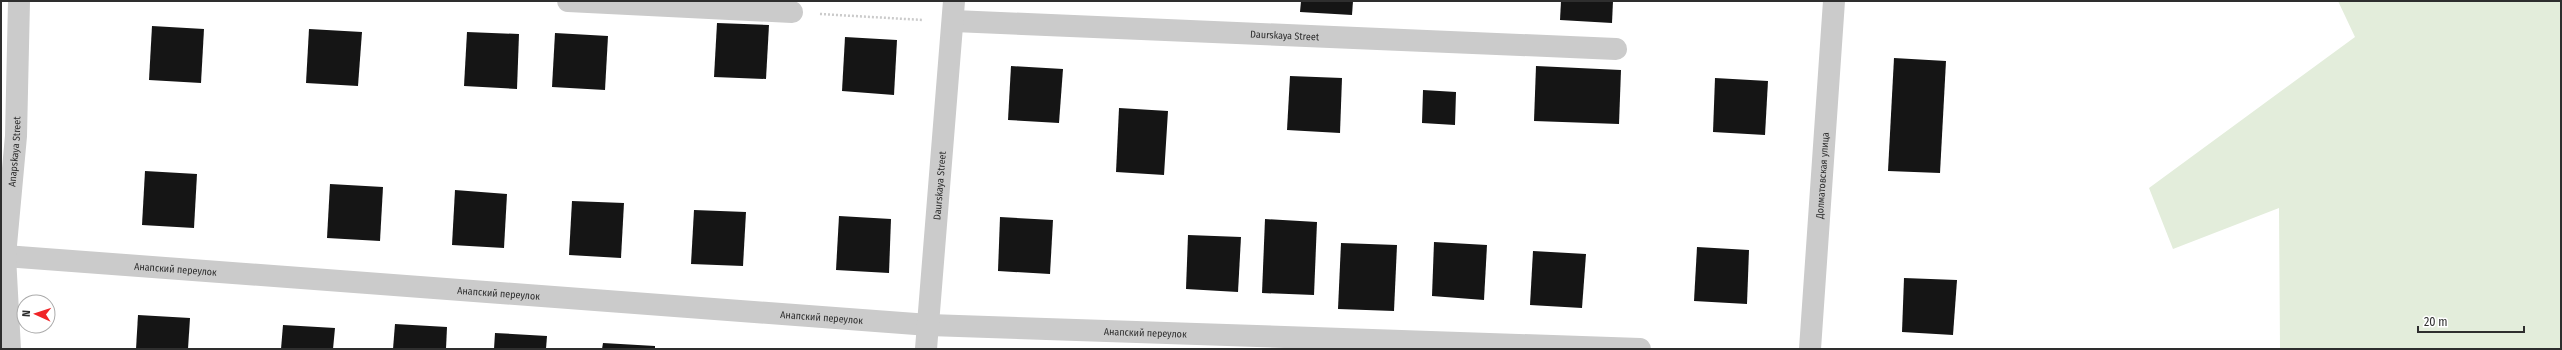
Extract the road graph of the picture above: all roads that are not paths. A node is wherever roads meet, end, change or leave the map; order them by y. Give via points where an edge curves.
1 (19, 1) edge
2 (568, 1) edge
3 (1834, 1) edge
4 (954, 11) edge
5 (792, 12) road end
6 (1616, 49) dead end
7 (5, 256) junction
8 (929, 325) junction
9 (10, 349) edge
10 (926, 349) edge
11 (1640, 349) edge
12 (1810, 349) edge

1 - 7 street, Anapskaya Street via 16,136
2 - 5 street
3 - 12 street, Долматовская улица
4 - 6 street, Daurskaya Street
4 - 8 street, Daurskaya Street
7 - 8 street, Анапский переулок
7 - 9 street, Anapskaya Street
8 - 10 street, Daurskaya Street
8 - 11 street, Анапский переулок

